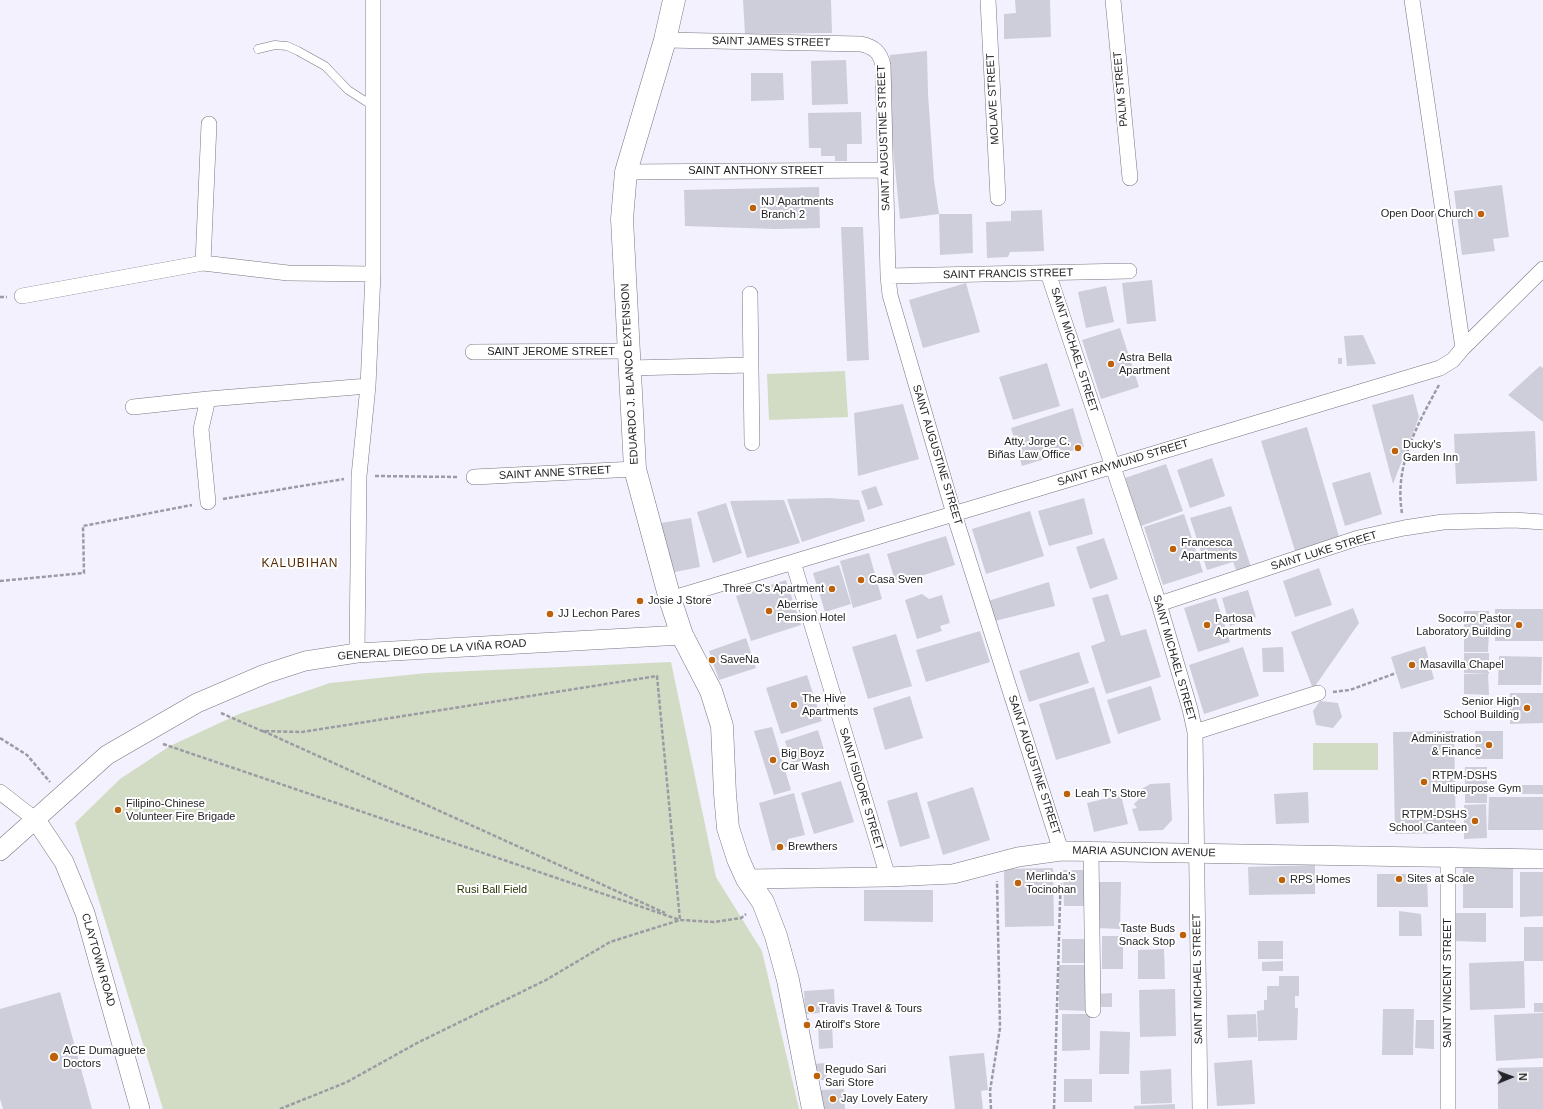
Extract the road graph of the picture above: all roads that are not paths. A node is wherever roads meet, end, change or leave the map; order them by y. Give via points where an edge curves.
1 (373, 0) edge
2 (674, 0) edge
3 (988, 0) edge
4 (1113, 0) edge
5 (1412, 0) edge
6 (665, 40) junction
7 (258, 49) dead end
8 (876, 50) joint
9 (373, 106) junction
10 (209, 124) dead end
11 (885, 170) junction
12 (626, 172) junction
13 (1130, 178) dead end
14 (998, 198) dead end
15 (203, 263) junction
16 (1543, 269) edge
17 (1129, 271) dead end
18 (1048, 273) junction
19 (373, 274) junction
20 (888, 276) junction
21 (750, 294) dead end
22 (22, 296) dead end
23 (1463, 348) junction
24 (473, 352) dead end
25 (629, 359) junction
26 (751, 364) junction
27 (368, 386) junction
28 (208, 399) junction
29 (133, 407) dead end
30 (752, 443) dead end
31 (1112, 466) junction
32 (635, 469) junction
33 (474, 477) road end
34 (208, 502) road end
35 (954, 514) junction
36 (1543, 522) edge
37 (793, 562) junction
38 (670, 599) junction
39 (1158, 604) junction
40 (682, 635) junction
41 (357, 653) junction
42 (1318, 694) road end
43 (1195, 732) junction
44 (0, 792) edge
45 (36, 820) junction
46 (0, 851) edge
47 (1061, 851) junction
48 (1092, 852) junction
49 (1196, 854) junction
50 (1448, 856) junction
51 (1543, 859) edge
52 (888, 877) junction
53 (747, 879) junction
54 (1093, 1010) dead end
55 (140, 1109) edge
56 (813, 1109) edge
57 (1200, 1109) edge
58 (1448, 1109) edge

1 - 9 street
2 - 6 main road, EDUARDO J. BLANCO EXTENSION
3 - 14 street, MOLAVE STREET
4 - 13 street, PALM STREET
5 - 23 street
6 - 8 street, SAINT JAMES STREET via 861,44
6 - 12 main road, EDUARDO J. BLANCO EXTENSION
7 - 9 lane via 275,45 287,46 298,51 325,66 348,90
8 - 11 street, SAINT AUGUSTINE STREET via 883,65
9 - 19 street
10 - 15 street
11 - 12 street, SAINT ANTHONY STREET
11 - 20 street, SAINT AUGUSTINE STREET
12 - 25 main road, EDUARDO J. BLANCO EXTENSION via 622,220
15 - 19 street via 288,273
15 - 22 street
16 - 23 street, SAINT RAYMUND STREET
17 - 18 street, SAINT FRANCIS STREET
18 - 20 street, SAINT FRANCIS STREET
18 - 31 street, SAINT MICHAEL STREET
19 - 27 street
20 - 35 street, SAINT AUGUSTINE STREET via 895,313
21 - 26 street
23 - 31 street, SAINT RAYMUND STREET via 1453,360 1440,368
24 - 25 street, SAINT JEROME STREET
25 - 26 street, SAINT JEROME STREET
25 - 32 main road, EDUARDO J. BLANCO EXTENSION
26 - 30 street
27 - 28 street
27 - 41 street via 359,476
28 - 29 street
28 - 34 street via 200,429
31 - 35 street, SAINT RAYMUND STREET
31 - 39 street, SAINT MICHAEL STREET
32 - 33 street, SAINT ANNE STREET
32 - 38 main road, EDUARDO J. BLANCO EXTENSION
35 - 37 street, SAINT RAYMUND STREET
35 - 47 street, SAINT AUGUSTINE STREET
36 - 39 street, SAINT LUKE STREET via 1443,522 1404,528 1358,538
37 - 38 street, SAINT RAYMUND STREET
37 - 52 street, SAINT ISIDORE STREET
38 - 40 main road, EDUARDO J. BLANCO EXTENSION
39 - 43 street, SAINT MICHAEL STREET
40 - 41 street, GENERAL DIEGO DE LA VIÑA ROAD
40 - 53 main road, EDUARDO J. BLANCO EXTENSION via 711,692 722,726 728,828
41 - 45 street, GENERAL DIEGO DE LA VIÑA ROAD via 305,661 265,674 197,703 107,755
42 - 43 street
43 - 49 street, SAINT MICHAEL STREET
44 - 45 street
45 - 46 street, GENERAL DIEGO DE LA VIÑA ROAD
45 - 55 street, CLAYTOWN ROAD via 64,862 85,913
47 - 48 street, MARIA ASUNCION AVENUE
47 - 52 street, MARIA ASUNCION AVENUE via 1018,857 953,874
48 - 49 street, MARIA ASUNCION AVENUE
48 - 54 street
49 - 50 street, MARIA ASUNCION AVENUE
49 - 57 street, SAINT MICHAEL STREET
50 - 51 street, MARIA ASUNCION AVENUE
50 - 58 street, SAINT VINCENT STREET
52 - 53 street, MARIA ASUNCION AVENUE
53 - 56 main road, EDUARDO J. BLANCO EXTENSION via 763,902 776,936 788,980

